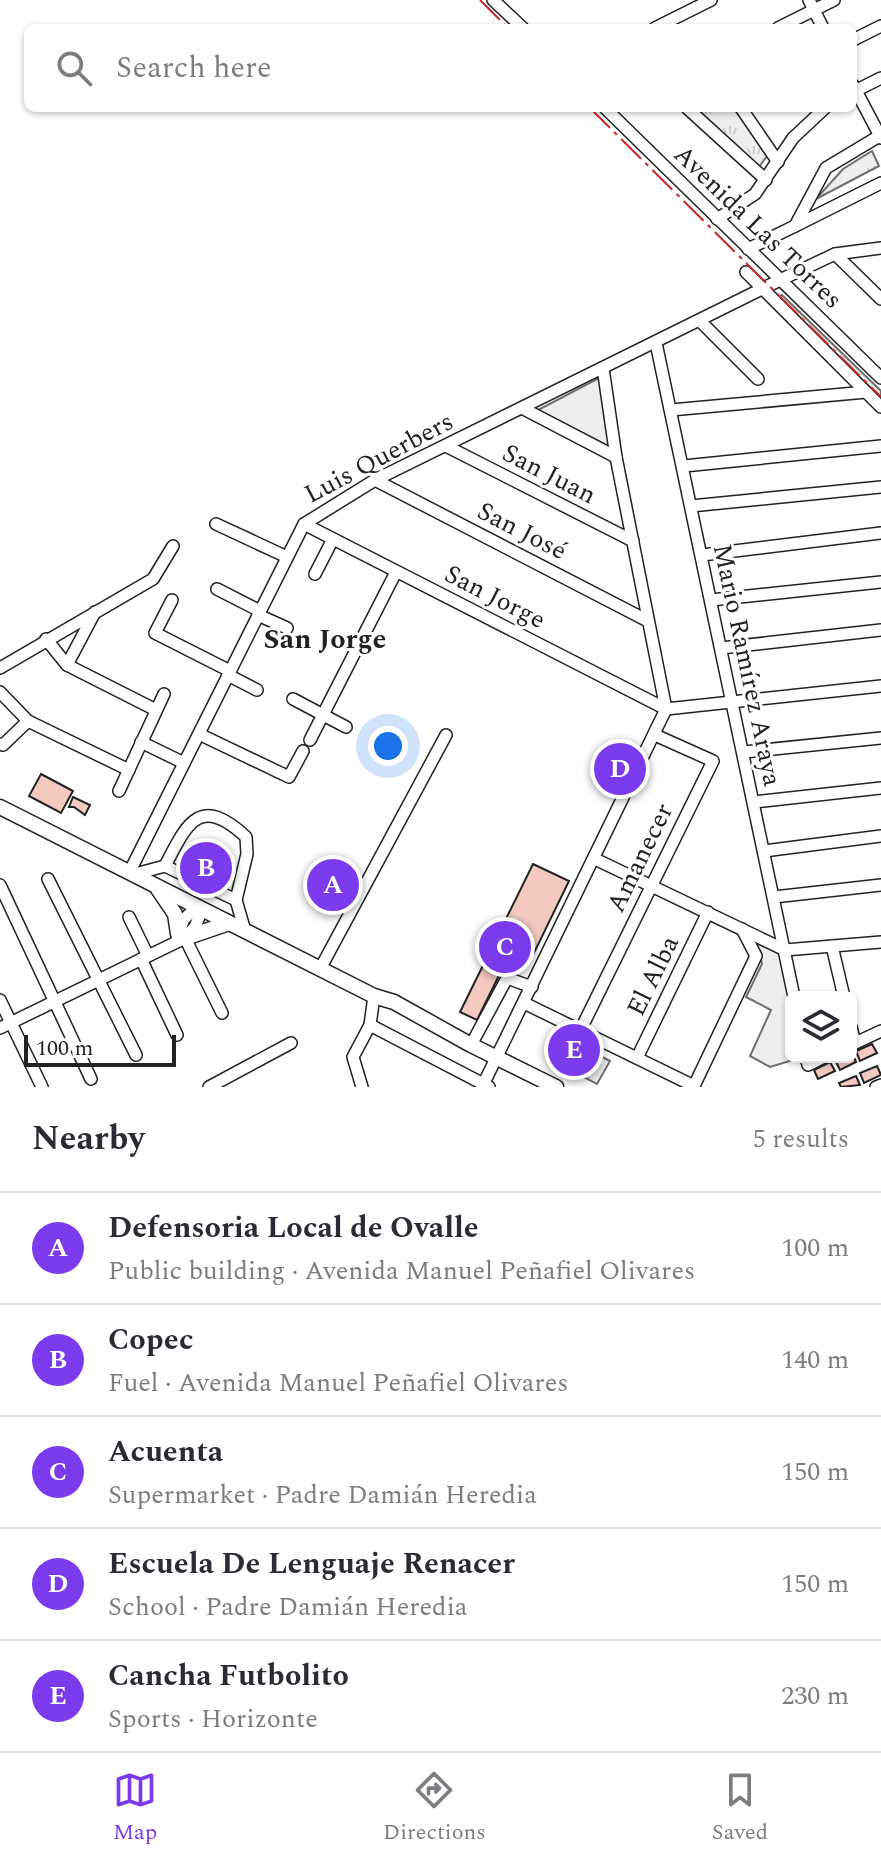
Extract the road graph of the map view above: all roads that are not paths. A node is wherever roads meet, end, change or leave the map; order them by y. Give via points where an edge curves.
1 (493, 0) edge
2 (711, 0) edge
3 (834, 0) edge
4 (811, 5) edge
5 (519, 24) edge
6 (663, 24) edge
7 (784, 24) edge
8 (821, 24) edge
9 (881, 26) edge
10 (857, 38) edge
11 (881, 78) edge
12 (857, 88) edge
13 (857, 94) edge
14 (609, 112) edge
15 (691, 112) edge
16 (744, 112) edge
17 (821, 112) edge
18 (881, 136) edge
19 (778, 162) junction
20 (766, 180) junction
21 (881, 183) edge
22 (717, 219) junction
23 (795, 226) junction
24 (881, 248) edge
25 (748, 249) junction
26 (835, 254) junction
27 (746, 272) dead end
28 (780, 280) junction
29 (763, 289) junction
30 (881, 299) edge
31 (700, 321) junction
32 (656, 343) junction
33 (603, 368) junction
34 (881, 378) edge
35 (758, 379) dead end
36 (866, 392) junction
37 (881, 407) edge
38 (522, 408) junction
39 (671, 410) junction
40 (446, 446) junction
41 (881, 446) edge
42 (616, 457) junction
43 (684, 466) junction
44 (375, 480) junction
45 (881, 487) edge
46 (691, 506) junction
47 (216, 524) dead end
48 (304, 524) junction
49 (881, 533) edge
50 (333, 539) junction
51 (633, 541) junction
52 (173, 546) dead end
53 (702, 555) junction
54 (287, 557) junction
55 (396, 572) junction
56 (315, 574) dead end
57 (881, 582) edge
58 (217, 589) dead end
59 (172, 600) dead end
60 (711, 600) junction
61 (95, 611) junction
62 (259, 613) junction
63 (648, 621) junction
64 (287, 628) dead end
65 (881, 630) edge
66 (46, 639) junction
67 (721, 648) junction
68 (67, 665) junction
69 (0, 668) edge
70 (229, 673) junction
71 (881, 686) edge
72 (257, 690) dead end
73 (0, 692) edge
74 (164, 694) dead end
75 (293, 699) dead end
76 (733, 701) junction
77 (666, 709) junction
78 (156, 710) junction
79 (323, 714) junction
80 (28, 721) junction
81 (346, 727) dead end
82 (199, 734) junction
83 (446, 735) dead end
84 (655, 735) junction
85 (881, 738) edge
86 (310, 740) dead end
87 (141, 742) junction
88 (0, 744) edge
89 (303, 751) dead end
90 (744, 752) junction
91 (184, 763) junction
92 (129, 770) junction
93 (881, 788) edge
94 (119, 791) dead end
95 (754, 802) junction
96 (0, 807) edge
97 (881, 836) edge
98 (764, 851) junction
99 (595, 859) junction
100 (165, 866) junction
101 (133, 872) junction
102 (48, 879) dead end
103 (152, 883) junction
104 (0, 885) edge
105 (651, 885) junction
106 (881, 885) edge
107 (774, 897) junction
108 (236, 900) junction
109 (200, 908) junction
110 (708, 912) junction
111 (129, 917) dead end
112 (229, 923) junction
113 (742, 929) junction
114 (245, 931) junction
115 (180, 938) junction
116 (881, 942) edge
117 (832, 946) junction
118 (785, 950) junction
119 (144, 957) junction
120 (320, 969) junction
121 (100, 980) junction
122 (532, 987) junction
123 (793, 991) edge
124 (843, 991) edge
125 (375, 996) junction
126 (0, 1000) edge
127 (54, 1001) junction
128 (524, 1003) junction
129 (222, 1013) dead end
130 (6, 1025) edge
131 (370, 1025) junction
132 (580, 1031) junction
133 (881, 1031) edge
134 (177, 1035) dead end
135 (857, 1042) edge
136 (291, 1043) dead end
137 (471, 1045) junction
138 (136, 1055) dead end
139 (637, 1058) junction
140 (495, 1062) junction
141 (91, 1079) dead end
142 (485, 1086) edge
143 (42, 1087) edge
144 (209, 1087) edge
145 (362, 1087) edge
146 (536, 1087) edge
147 (556, 1087) edge

1 - 5 street
2 - 6 street
3 - 4 street
4 - 7 street
4 - 8 street
9 - 10 street
11 - 12 street
13 - 18 street
14 - 22 street, Avenida Las Torres
15 - 20 street
16 - 19 street
17 - 19 street via 793,138
18 - 23 street via 826,168
19 - 20 street
20 - 22 street via 755,194
21 - 23 street
22 - 25 street, Avenida Las Torres
23 - 25 street
24 - 26 street, Luis Querbers
25 - 28 street, Avenida Las Torres
26 - 28 street, Luis Querbers
26 - 30 street
27 - 29 street, Avenida Las Torres
28 - 29 street, Luis Querbers
28 - 34 street, Avenida Las Torres
29 - 31 street, Luis Querbers
29 - 36 street, Avenida Las Torres
31 - 32 street, Luis Querbers
31 - 35 street
32 - 33 street, Luis Querbers
32 - 39 street, Mario Ramírez Araya
33 - 38 street, Luis Querbers
33 - 42 street
36 - 37 street, Avenida Las Torres
36 - 39 street
38 - 40 street, Luis Querbers
38 - 42 street
39 - 43 street, Mario Ramírez Araya
40 - 44 street, Luis Querbers
40 - 51 street, San Juan
41 - 43 street
42 - 51 street
43 - 46 street, Mario Ramírez Araya
44 - 48 street, Luis Querbers
44 - 63 street, San José
45 - 46 street
46 - 53 street, Mario Ramírez Araya
47 - 54 street
48 - 50 street, San Jorge
48 - 54 street, Luis Querbers
49 - 53 street
50 - 55 street, San Jorge
50 - 56 street
51 - 63 street
52 - 61 street via 153,579
53 - 60 street, Mario Ramírez Araya
54 - 62 street, Luis Querbers
55 - 77 street, San Jorge
55 - 79 street
57 - 60 street
58 - 62 street
59 - 70 street via 155,633
60 - 67 street, Mario Ramírez Araya
61 - 66 street
61 - 68 street
62 - 64 street
62 - 70 street, Luis Querbers
63 - 77 street
65 - 67 street
66 - 68 street
66 - 69 street
67 - 76 street, Mario Ramírez Araya
68 - 78 street
70 - 72 street
70 - 82 street, Luis Querbers
71 - 76 street
73 - 80 street
74 - 78 street
75 - 79 street
76 - 77 street
76 - 90 street, Mario Ramírez Araya
77 - 84 street
78 - 87 street
79 - 81 street
79 - 86 street
80 - 88 street
80 - 92 street
82 - 89 street via 289,777
82 - 91 street, Luis Querbers
83 - 120 street
84 - 99 street
84 - 105 street, Amanecer via 713,761
85 - 90 street
87 - 91 street
87 - 92 street
90 - 95 street, Mario Ramírez Araya
91 - 101 street, Luis Querbers
92 - 94 street
93 - 95 street
95 - 98 street, Mario Ramírez Araya
96 - 101 main road
97 - 98 street
98 - 107 street, Mario Ramírez Araya
99 - 105 street
99 - 122 street
100 - 101 street
100 - 108 street
100 - 108 street via 191,821 214,816 246,837
101 - 103 main road
102 - 121 street
103 - 109 main road
103 - 115 main road via 170,905
104 - 127 street
105 - 110 street
105 - 132 street, Amanecer
106 - 107 street
107 - 118 street, Mario Ramírez Araya
108 - 114 street
109 - 112 main road
109 - 115 street via 195,927
110 - 113 street
110 - 139 street, El Alba
111 - 119 street
112 - 114 main road
112 - 115 main road
113 - 118 street
113 - 139 street via 756,956 694,1086
114 - 120 main road
115 - 119 street
115 - 129 street
116 - 117 street
117 - 118 street
117 - 124 street
118 - 123 street, Mario Ramírez Araya
119 - 121 street
119 - 134 street
120 - 125 main road
121 - 127 street
121 - 138 street
122 - 128 street
122 - 137 street via 507,978
125 - 131 street
125 - 137 main road
125 - 140 main road via 391,1010
126 - 130 street
127 - 130 street
127 - 141 street
128 - 132 street
128 - 140 street
130 - 143 street
131 - 142 street
131 - 145 street via 353,1057
132 - 139 street
133 - 135 street
136 - 144 street
137 - 140 main road
140 - 142 street
140 - 146 main road
140 - 147 main road

